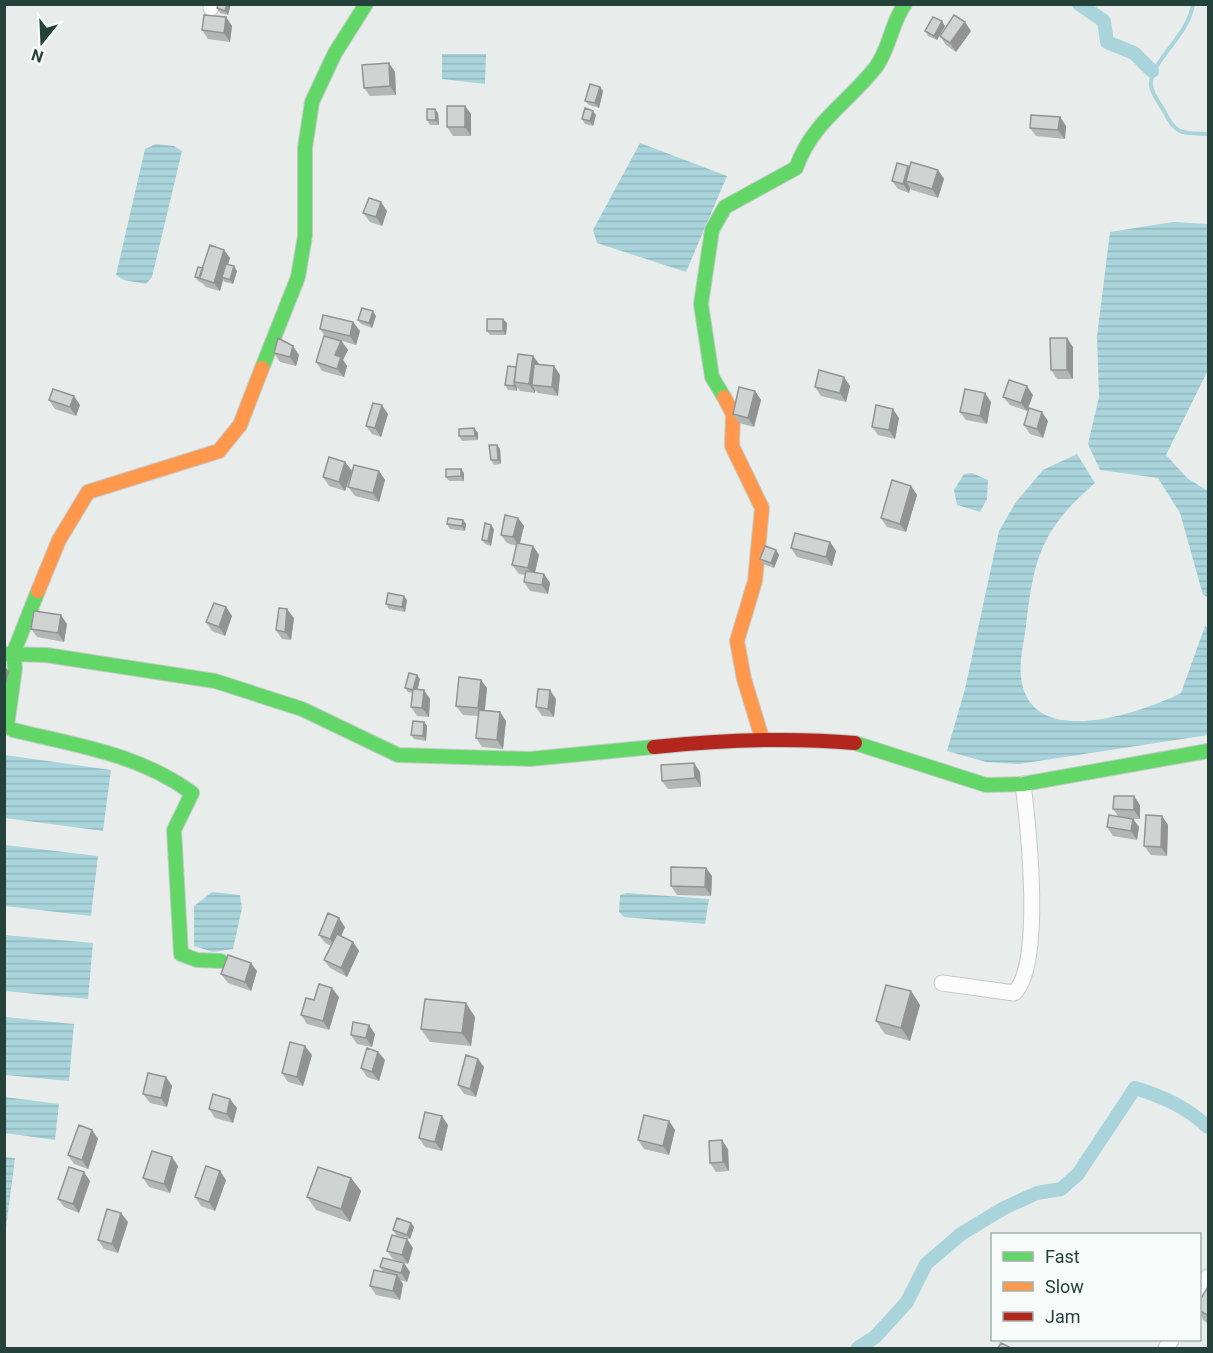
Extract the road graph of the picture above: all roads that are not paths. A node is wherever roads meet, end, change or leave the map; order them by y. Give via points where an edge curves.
1 (366, 4) edge
2 (905, 4) edge
3 (9, 654) edge
4 (762, 738) junction
5 (1209, 751) edge
6 (1023, 784) junction
7 (221, 962) dead end
8 (942, 983) dead end
9 (1209, 1276) edge
10 (1201, 1290) edge

1 - 3 street via 335,53 312,102 305,148 304,236 298,277 240,425 219,451 88,492 59,540
2 - 4 street via 896,15 877,66 815,128 801,148 796,168 725,207 712,230 701,304 712,377 733,414 732,446 762,508 755,581 737,641
3 - 4 street via 46,655 215,681 302,709 398,755 530,759
3 - 7 street via 15,668 7,726 116,756 166,775 192,793 191,802 179,815 174,830 181,954
4 - 6 street via 857,743 986,785
5 - 6 street
6 - 8 street via 1031,892 1025,976 1014,993
9 - 10 street

